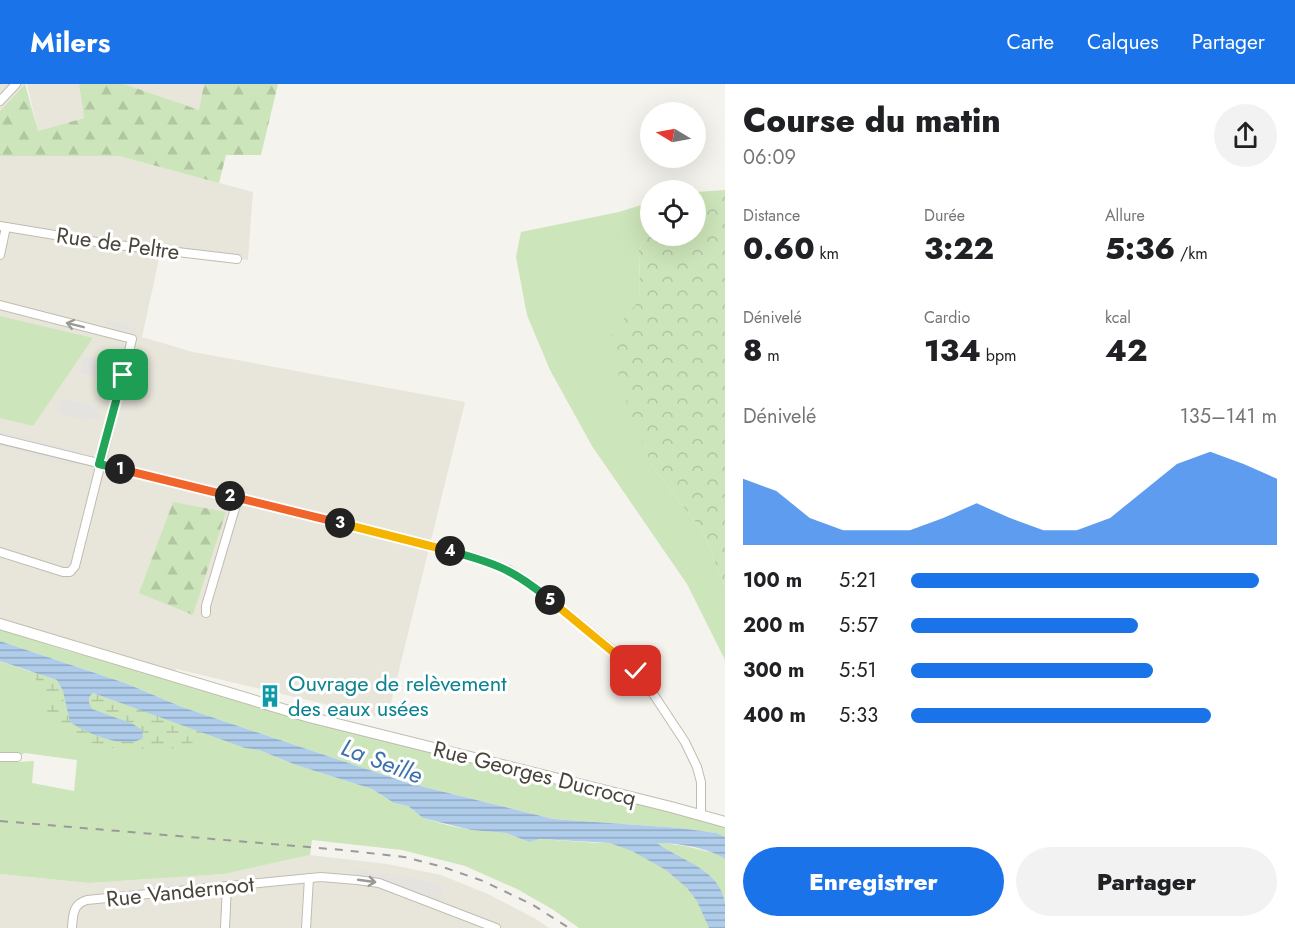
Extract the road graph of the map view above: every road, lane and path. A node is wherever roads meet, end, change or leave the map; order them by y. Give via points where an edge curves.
1 (16, 84) edge
2 (0, 101) edge
3 (3, 227) edge
4 (0, 255) edge
5 (237, 259) dead end
6 (0, 305) edge
7 (0, 439) edge
8 (99, 464) junction
9 (238, 498) junction
10 (0, 552) edge
11 (206, 613) dead end
12 (0, 624) edge
13 (0, 757) edge
14 (17, 757) dead end
15 (701, 815) junction
16 (725, 822) edge
17 (309, 879) junction
18 (227, 886) junction
19 (72, 928) edge
20 (225, 928) edge
21 (306, 928) edge
22 (496, 928) edge

1 - 2 street
3 - 4 street
3 - 5 street, Rue de Peltre
8 -> 6 street via 132,339
7 - 8 street
8 - 9 street
8 - 10 street via 75,566 70,572
9 - 11 street
9 - 15 street via 478,558 520,576 632,667 650,687 698,766
12 - 15 street, Rue Georges Ducrocq via 309,717
13 - 14 street
15 - 16 street, Rue Georges Ducrocq
17 - 18 street, Rue Vandernoot
17 - 21 street
17 -> 22 street, Rue Vandernoot via 379,883
18 - 19 street, Rue Vandernoot via 87,900 75,907
18 - 20 street

